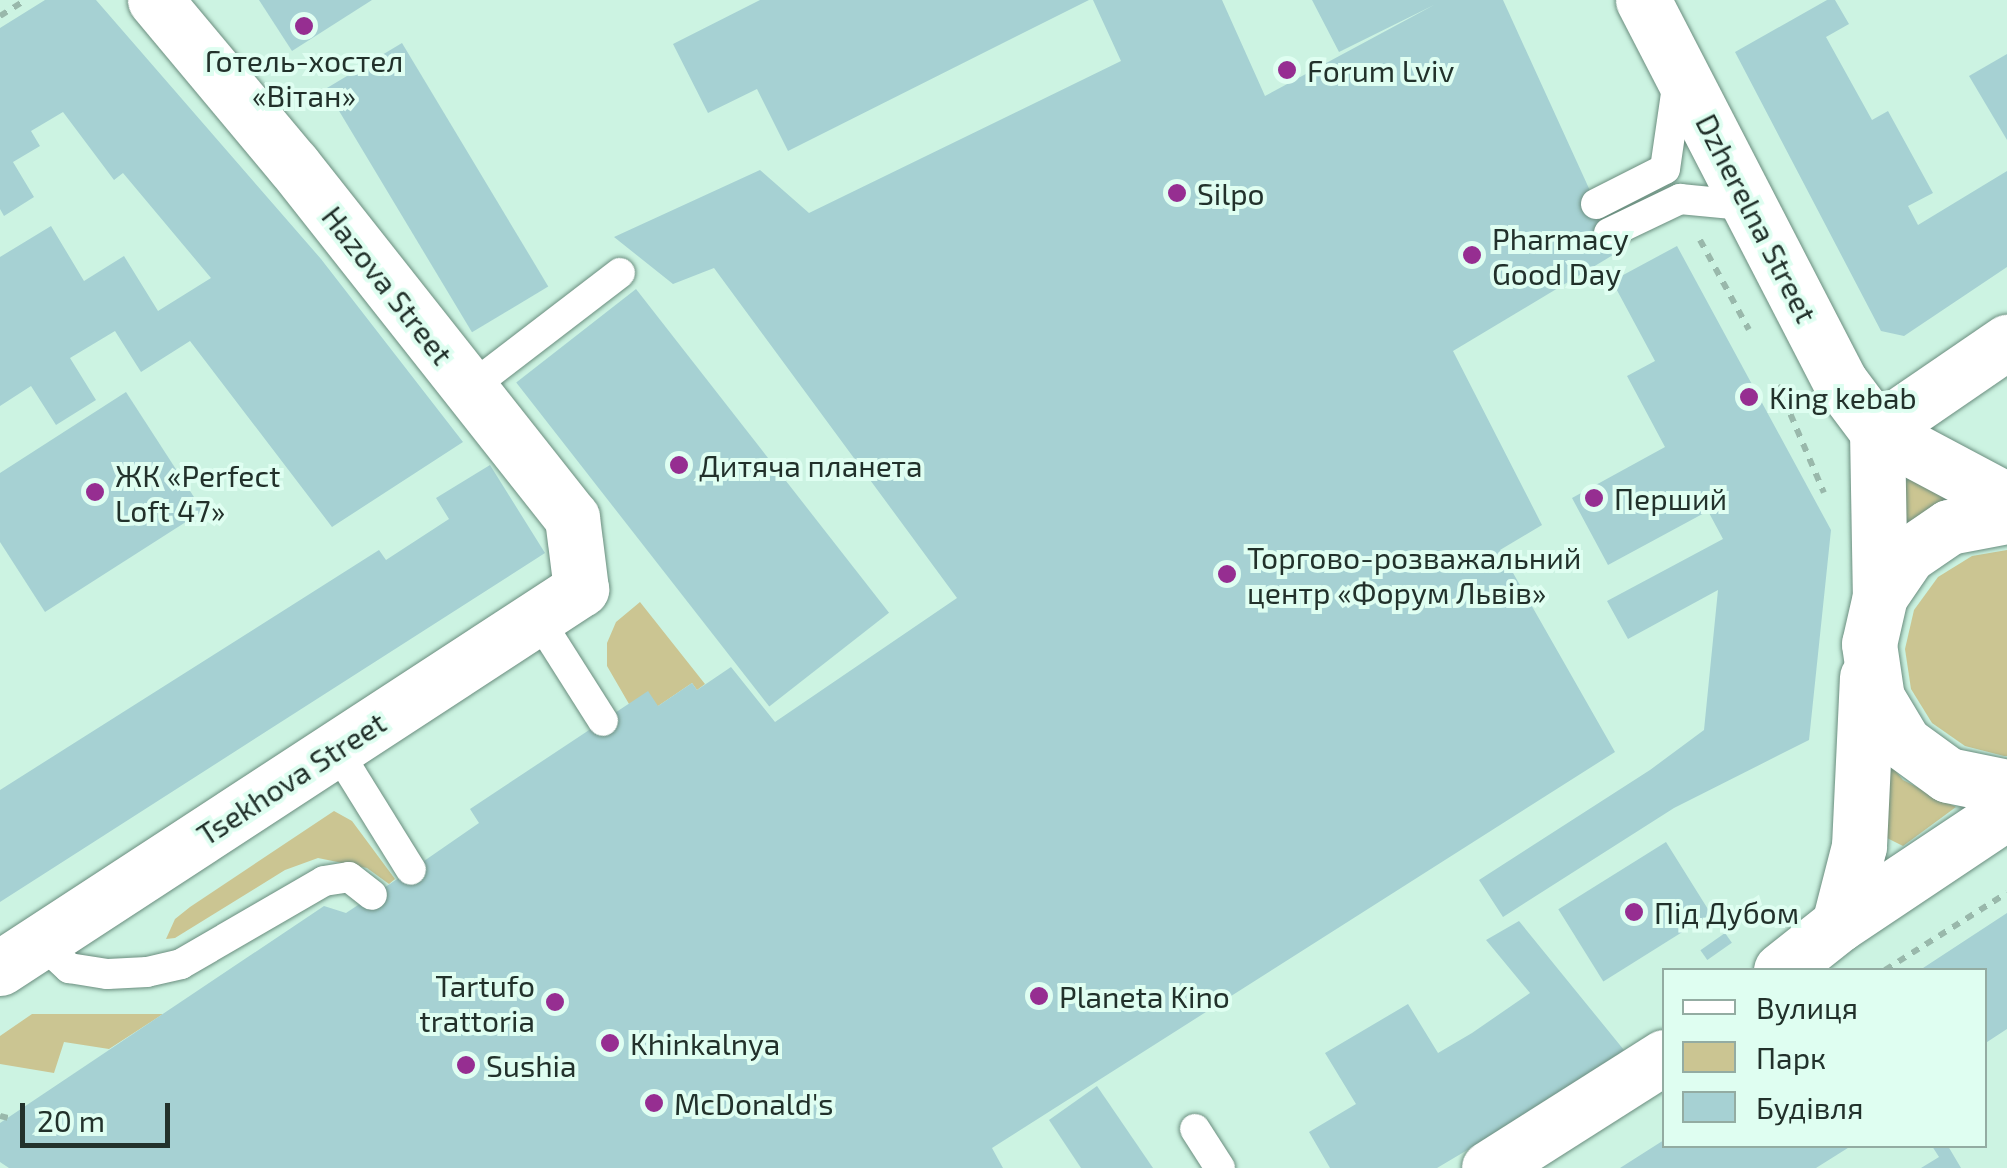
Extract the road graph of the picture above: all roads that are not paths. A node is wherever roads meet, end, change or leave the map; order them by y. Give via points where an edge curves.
1 (154, 0) edge
2 (1644, 0) edge
3 (1680, 68) junction
4 (1596, 204) dead end
5 (1751, 206) junction
6 (1609, 233) dead end
7 (620, 273) dead end
8 (2007, 342) edge
9 (470, 388) junction
10 (1877, 431) junction
11 (2007, 500) edge
12 (2007, 516) edge
13 (559, 603) junction
14 (1874, 620) junction
15 (603, 721) dead end
16 (336, 749) junction
17 (2007, 786) edge
18 (2007, 812) edge
19 (411, 870) dead end
20 (372, 895) dead end
21 (1839, 924) junction
22 (20, 954) edge
23 (1784, 968) edge
24 (1662, 1058) edge
25 (1196, 1129) dead end
26 (1220, 1168) edge
27 (1489, 1168) edge

1 - 9 street, Hazova Street
2 - 3 street, Dzherelna Street
3 - 4 lane via 1666,169
3 - 5 street, Dzherelna Street
5 - 6 lane via 1680,199
5 - 10 street, Dzherelna Street via 1841,383
7 - 9 lane
8 - 10 street
9 - 13 street, Hazova Street via 572,518
10 - 11 street, Dzherelna Street
10 - 14 street
12 - 14 street via 1949,527 1908,555
13 - 15 lane
13 - 16 street, Tsekhova Street
14 - 17 street via 1877,698 1904,743 1948,775
14 - 21 street via 1858,846
16 - 19 lane
16 - 22 street, Tsekhova Street
18 - 21 street
20 - 22 lane via 349,877 324,881 181,964 147,972 108,974
21 - 23 street
24 - 27 street
25 - 26 lane

